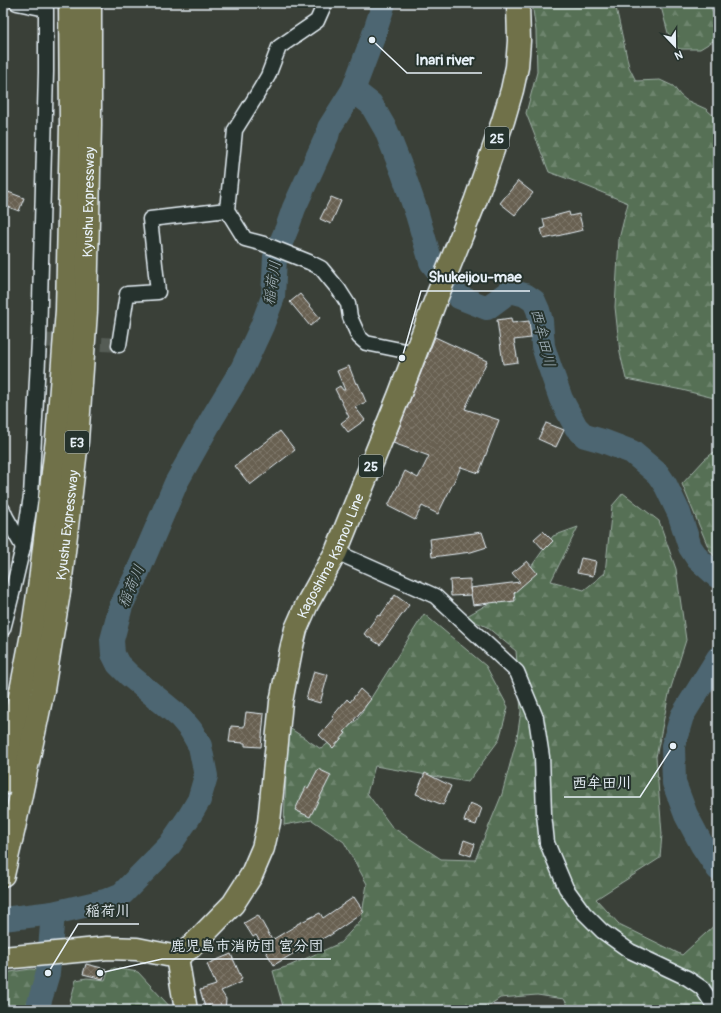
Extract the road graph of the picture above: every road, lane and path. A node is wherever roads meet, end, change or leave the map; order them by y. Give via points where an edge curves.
1 (17, 3) edge
2 (70, 3) edge
3 (90, 3) edge
4 (326, 3) edge
5 (518, 3) edge
6 (46, 6) edge
7 (226, 210) junction
8 (119, 345) dead end
9 (415, 353) junction
10 (3, 510) edge
11 (23, 547) junction
12 (336, 552) junction
13 (4, 620) edge
14 (24, 677) junction
15 (3, 740) edge
16 (3, 784) edge
17 (3, 875) edge
18 (177, 957) junction
19 (3, 958) edge
20 (186, 1010) edge
21 (714, 1010) edge

1 - 6 street
2 - 14 main road, Kyushu Expressway / E3 via 71,126 66,318 57,440 40,581
3 - 17 main road, Kyushu Expressway / E3 via 86,311 77,441 60,586 43,690
4 - 7 street via 317,21 279,47 268,76 235,130
5 - 9 main road, Kagoshima Kamou Line / 25 via 517,68 503,121 475,202
6 - 11 street via 39,347 31,496
7 - 8 street via 150,219 158,292 127,294
7 - 9 street via 244,239 264,244 321,268 348,304 350,317 359,338 366,343
9 - 12 main road, Kagoshima Kamou Line / 25
10 - 11 street
11 - 13 street
12 - 18 main road, Kagoshima Kamou Line / 25 via 296,629 281,702 269,822 263,848 251,876 233,904 191,947
12 - 21 street via 434,596 517,672 536,718 542,757 547,843 566,888 584,913 602,931 630,951 687,978 702,988
14 - 15 main road
14 - 16 main road, Kyushu Expressway / E3
18 - 19 main road via 137,949 108,948
18 - 20 main road

